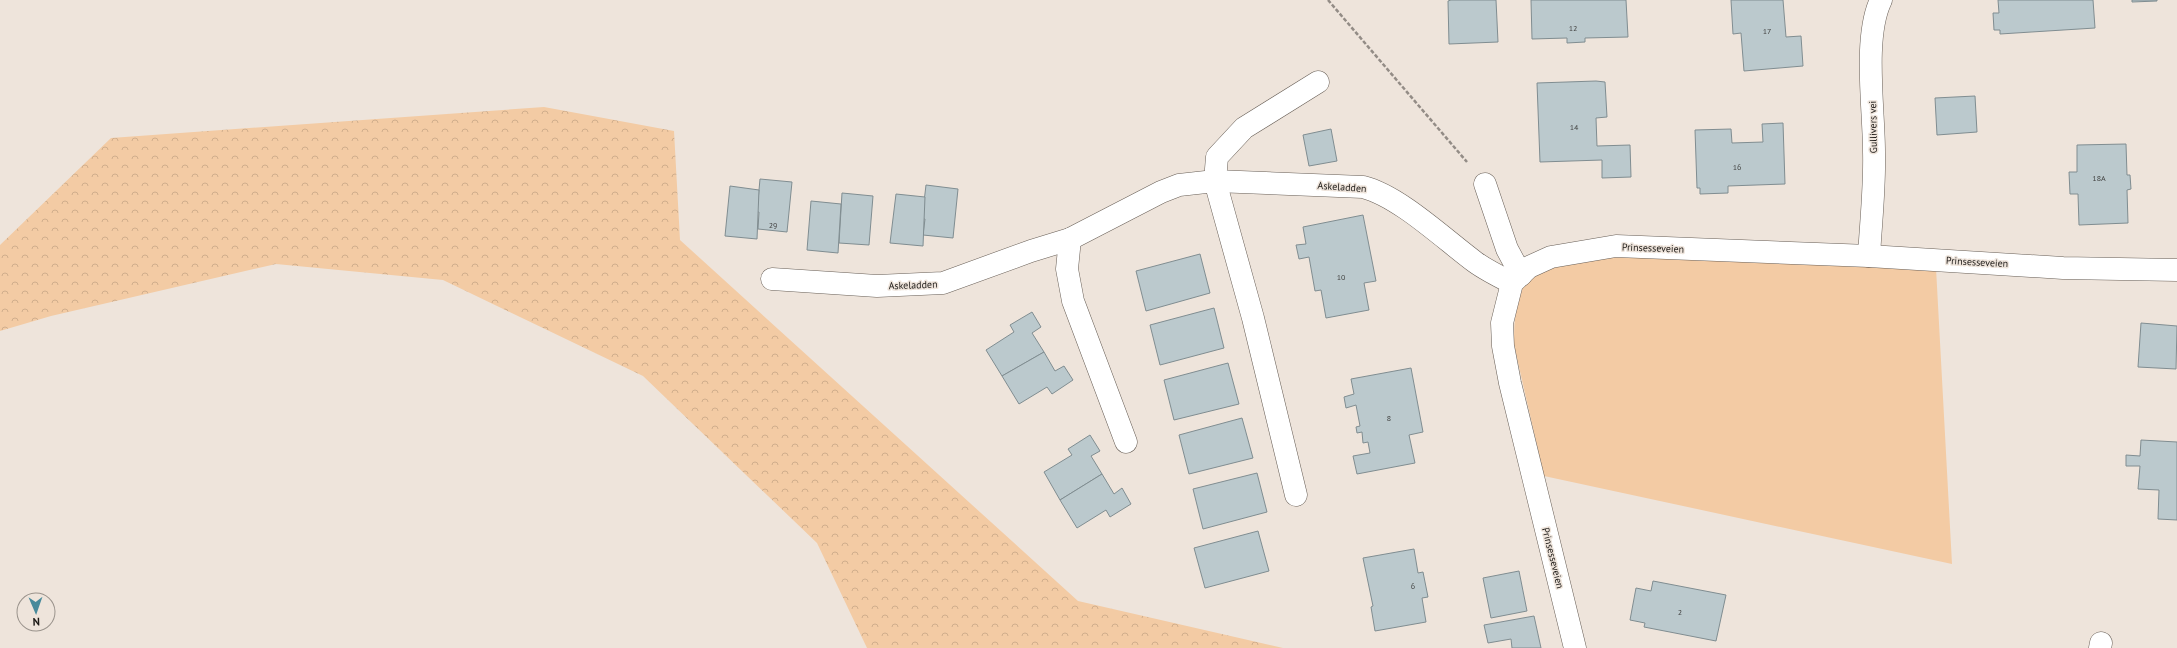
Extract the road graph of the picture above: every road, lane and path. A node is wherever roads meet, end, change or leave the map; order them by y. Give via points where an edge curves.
1 (1328, 0) edge
2 (1881, 0) edge
3 (1318, 82) dead end
4 (1215, 181) junction
5 (1485, 184) joint
6 (1070, 239) junction
7 (1869, 256) junction
8 (2177, 270) edge
9 (1517, 279) junction
10 (772, 280) dead end
11 (1126, 442) dead end
12 (1296, 495) dead end
13 (1575, 648) edge

1 - 5 path
2 - 7 street, Gullivers vei via 1871,39 1874,154
3 - 4 street via 1244,128 1216,157
4 - 6 street, Askeladden via 1179,185 1161,192
4 - 9 street, Askeladden via 1363,186 1390,198 1477,264
4 - 12 street via 1253,318
5 - 9 street
6 - 10 street, Askeladden via 943,283 877,286
6 - 11 street via 1067,269 1073,301
7 - 8 street, Prinsesseveien via 2063,268
7 - 9 street, Prinsesseveien via 1616,246 1551,257 1529,267
9 - 13 street, Prinsesseveien via 1502,323 1506,360

